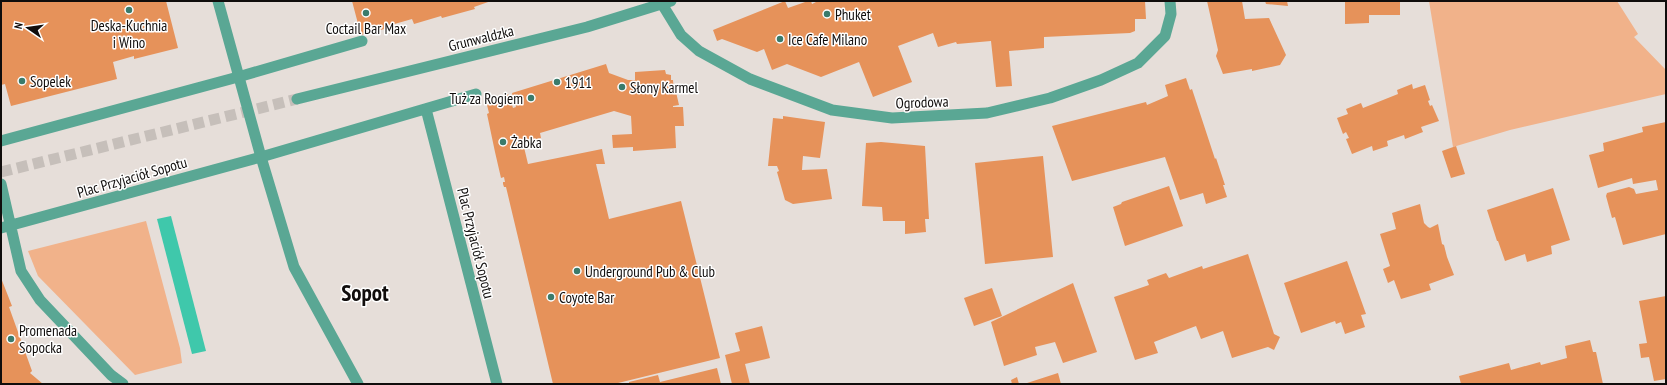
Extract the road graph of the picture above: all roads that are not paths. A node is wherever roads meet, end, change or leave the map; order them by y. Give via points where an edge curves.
1 (218, 1) edge
2 (1170, 1) edge
3 (667, 3) edge
4 (362, 41) dead end
5 (238, 77) junction
6 (476, 94) dead end
7 (297, 99) tunnel mouth
8 (426, 109) junction
9 (1, 141) edge
10 (260, 156) junction
11 (1, 184) edge
12 (6, 227) edge
13 (123, 384) edge
14 (358, 384) edge
15 (497, 384) edge

1 - 5 street
2 - 3 street, Ogrodowa via 1171,14 1165,36 1138,63 1101,80 1050,98 987,113 892,118 832,110 750,79 699,51 681,35
3 - 7 street, Grunwaldzka via 587,26
4 - 5 street
5 - 9 street
5 - 10 street
6 - 8 street, Plac Przyjaciół Sopotu
8 - 10 street, Plac Przyjaciół Sopotu
8 - 15 street, Plac Przyjaciół Sopotu
10 - 12 street, Plac Przyjaciół Sopotu
10 - 14 street via 294,267
11 - 12 street
12 - 13 street via 21,271 40,300 111,375

